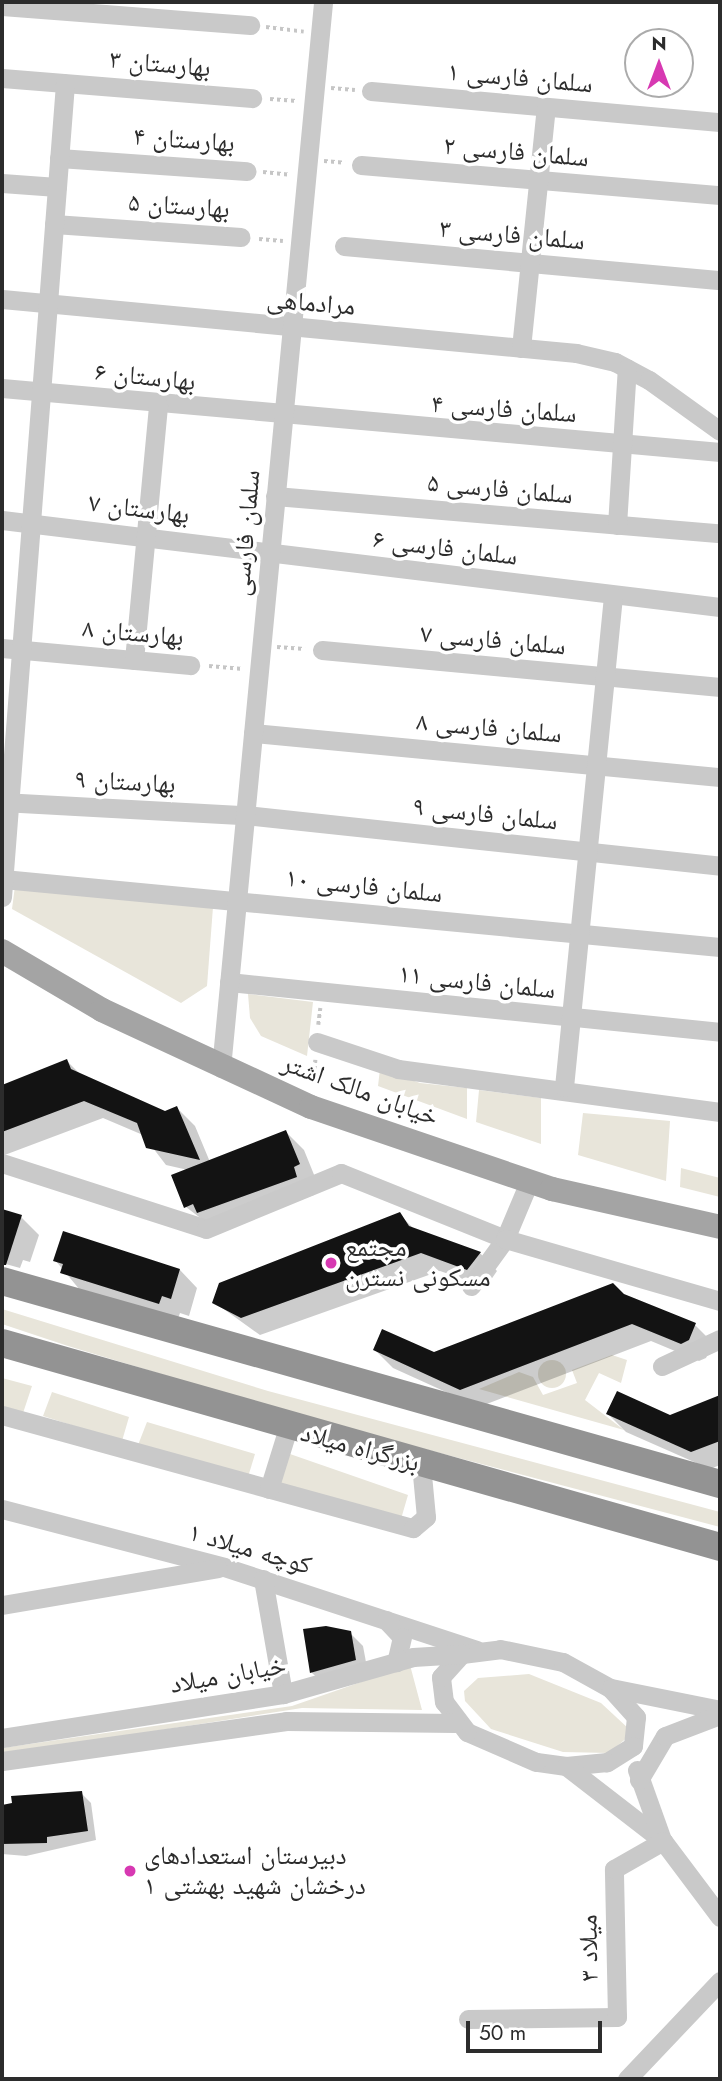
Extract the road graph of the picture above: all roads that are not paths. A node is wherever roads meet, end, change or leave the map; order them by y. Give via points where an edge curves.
1 (323, 2) edge
2 (2, 6) edge
3 (69, 6) edge
4 (250, 25) road end
5 (2, 78) edge
6 (65, 83) junction
7 (371, 91) road end
8 (252, 98) road end
9 (546, 107) junction
10 (720, 122) edge
11 (59, 158) junction
12 (361, 165) road end
13 (247, 171) road end
14 (538, 181) junction
15 (2, 183) edge
16 (57, 187) junction
17 (720, 195) edge
18 (54, 224) junction
19 (241, 237) road end
20 (345, 246) dead end
21 (530, 262) junction
22 (720, 280) edge
23 (2, 299) edge
24 (48, 304) junction
25 (292, 327) junction
26 (521, 348) junction
27 (621, 365) junction
28 (2, 388) edge
29 (41, 393) junction
30 (158, 405) junction
31 (283, 418) junction
32 (720, 431) edge
33 (623, 444) junction
34 (720, 452) edge
35 (275, 496) junction
36 (2, 520) edge
37 (31, 524) junction
38 (617, 525) junction
39 (720, 533) edge
40 (146, 535) junction
41 (270, 553) junction
42 (613, 596) junction
43 (720, 607) edge
44 (11, 649) edge
45 (322, 650) road end
46 (134, 660) junction
47 (190, 664) road end
48 (605, 677) junction
49 (720, 687) edge
50 (253, 733) junction
51 (596, 765) junction
52 (720, 777) edge
53 (5, 802) edge
54 (245, 815) junction
55 (588, 851) junction
56 (720, 866) edge
57 (2, 888) edge
58 (237, 900) junction
59 (579, 933) junction
60 (720, 947) edge
61 (2, 951) edge
62 (229, 982) junction
63 (570, 1018) junction
64 (720, 1032) edge
65 (317, 1042) dead end
66 (221, 1068) junction
67 (564, 1087) junction
68 (720, 1112) edge
69 (2, 1163) edge
70 (529, 1182) junction
71 (720, 1227) edge
72 (505, 1239) junction
73 (2, 1281) edge
74 (471, 1286) dead end
75 (720, 1301) edge
76 (720, 1339) edge
77 (2, 1343) edge
78 (662, 1366) dead end
79 (2, 1415) edge
80 (288, 1427) junction
81 (421, 1464) junction
82 (720, 1484) edge
83 (269, 1489) junction
84 (2, 1510) edge
85 (720, 1547) edge
86 (225, 1567) junction
87 (263, 1579) junction
88 (2, 1605) edge
89 (385, 1619) junction
90 (470, 1653) junction
91 (396, 1662) junction
92 (610, 1688) junction
93 (283, 1694) junction
94 (720, 1713) edge
95 (455, 1723) junction
96 (2, 1738) edge
97 (633, 1746) junction
98 (2, 1761) edge
99 (565, 1766) junction
100 (639, 1780) junction
101 (663, 1841) junction
102 (720, 1917) edge
103 (720, 1982) edge
104 (468, 2019) dead end
105 (627, 2079) edge

1 - 25 street, سلمان فارسی
2 - 3 street
3 - 4 street
5 - 6 street, بهارستان ۳
6 - 8 street, بهارستان ۳
6 - 11 street
7 - 9 street, سلمان فارسی ۱
9 - 10 street, سلمان فارسی ۱
9 - 14 street
11 - 13 street, بهارستان ۴
11 - 16 street
12 - 14 street, سلمان فارسی ۲
14 - 17 street, سلمان فارسی ۲
14 - 21 street
15 - 16 street
16 - 18 street
18 - 19 street, بهارستان ۵
18 - 24 street
20 - 21 street, سلمان فارسی ۳
21 - 22 street, سلمان فارسی ۳
21 - 26 street
23 - 24 street, مرادماهی
24 - 25 street, مرادماهی
24 - 29 street
25 - 26 street, مرادماهی
25 - 31 street, سلمان فارسی
26 - 27 street, مرادماهی
27 - 32 street
27 - 33 street
28 - 29 street, بهارستان ۶
29 - 30 street, بهارستان ۶
29 - 37 street
30 - 31 street, بهارستان ۶
30 - 40 street
31 - 33 street, سلمان فارسی ۴
31 - 35 street, سلمان فارسی
33 - 34 street, سلمان فارسی ۴
33 - 38 street
35 - 38 street, سلمان فارسی ۵
35 - 41 street, سلمان فارسی
36 - 37 street, بهارستان ۷
37 - 40 street, بهارستان ۷
37 - 44 street
38 - 39 street, سلمان فارسی ۵
40 - 41 street, بهارستان ۷
40 - 46 street
41 - 42 street, سلمان فارسی ۶
41 - 50 street, سلمان فارسی
42 - 43 street, سلمان فارسی ۶
42 - 48 street
44 - 46 street, بهارستان ۸
44 - 53 street
45 - 48 street, سلمان فارسی ۷
46 - 47 street, بهارستان ۸
48 - 49 street, سلمان فارسی ۷
48 - 51 street
50 - 51 street, سلمان فارسی ۸
50 - 54 street, سلمان فارسی
51 - 52 street, سلمان فارسی ۸
51 - 55 street
53 - 54 street, بهارستان ۹
53 - 57 street
54 - 55 street, سلمان فارسی ۹
54 - 58 street, سلمان فارسی
55 - 56 street, سلمان فارسی ۹
55 - 59 street
57 - 58 street, سلمان فارسی ۱۰
58 - 59 street, سلمان فارسی ۱۰
58 - 62 street, سلمان فارسی
59 - 60 street, سلمان فارسی ۱۰
59 - 63 street
61 - 66 main road, خیابان مالک اشتر
62 - 63 street, سلمان فارسی ۱۱
62 - 66 street, سلمان فارسی
63 - 64 street, سلمان فارسی ۱۱
63 - 67 street
65 - 67 street via 398,1069
66 - 70 main road, خیابان مالک اشتر via 311,1107
67 - 68 street
69 - 72 street via 206,1229 341,1173
70 - 71 main road, خیابان مالک اشتر
70 - 72 street
72 - 74 street
72 - 75 street
73 - 82 highway
76 - 78 street
77 - 80 highway, بزرگراه میلاد
79 - 83 street
80 - 81 highway, بزرگراه میلاد
80 - 83 street
81 - 83 street via 426,1517 413,1528
81 - 85 highway, بزرگراه میلاد
84 - 86 street, کوچه میلاد ۱
86 - 87 street, کوچه میلاد ۱
86 - 88 street
87 - 89 street, کوچه میلاد ۱
87 - 93 street
89 - 90 street, کوچه میلاد ۱
89 - 91 street via 402,1637
90 - 91 street, خیابان میلاد
90 - 92 street via 552,1659
90 - 95 street via 441,1677 441,1693
91 - 93 street, خیابان میلاد
92 - 94 street
92 - 97 street via 636,1717
93 - 96 street, خیابان میلاد
94 - 100 street via 665,1736
95 - 98 street, خیابان میلاد via 286,1721
95 - 99 street via 510,1752
97 - 99 street via 607,1762
97 - 100 street
99 - 101 street
100 - 101 street
101 - 102 street
101 - 104 street, میلاد ۳ via 614,1869 617,2017
103 - 105 street

